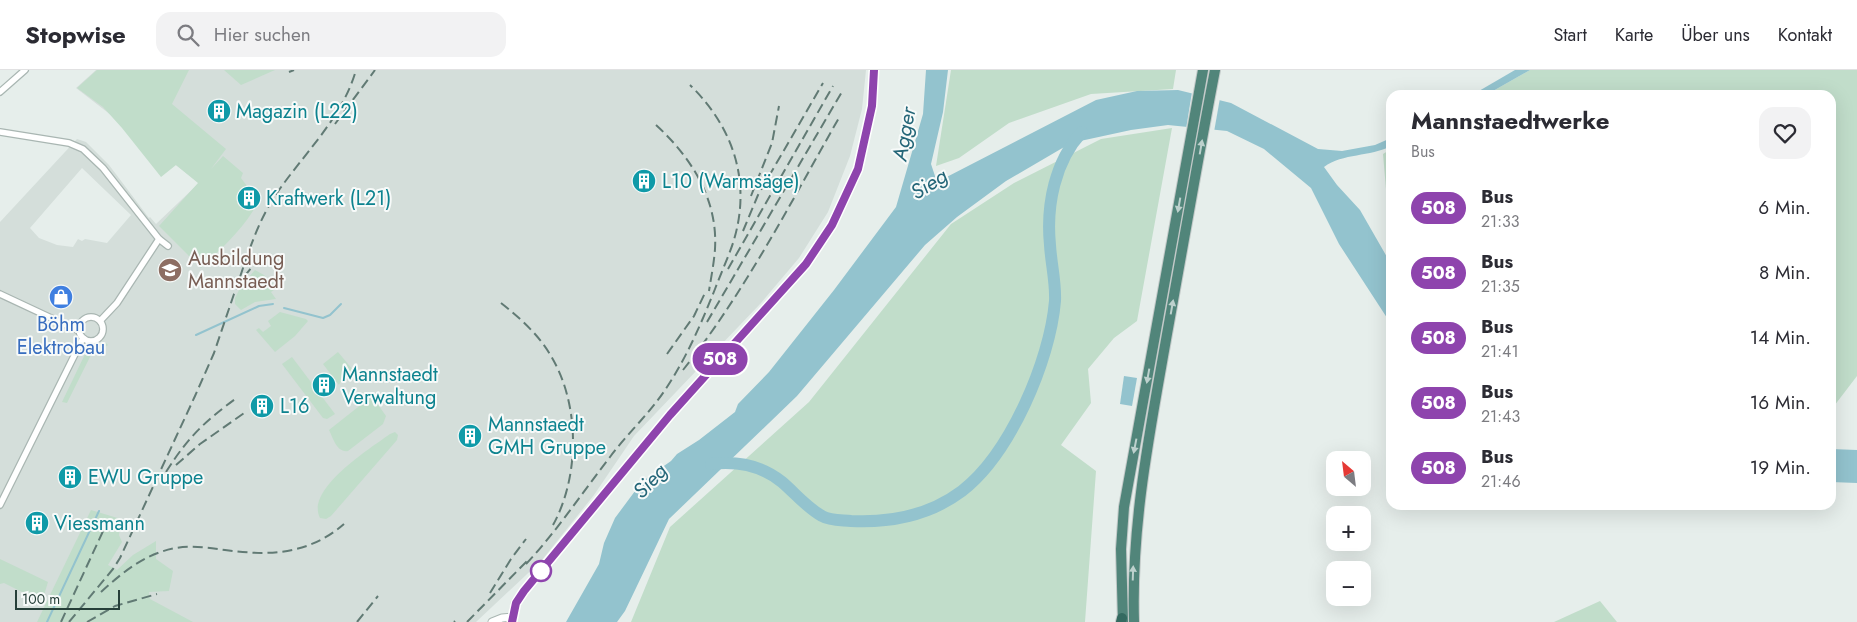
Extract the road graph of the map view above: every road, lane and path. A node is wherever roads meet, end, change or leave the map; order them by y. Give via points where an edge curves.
1 (25, 70) edge
2 (874, 70) edge
3 (1203, 71) edge
4 (1215, 72) edge
5 (0, 92) edge
6 (0, 132) edge
7 (159, 239) junction
8 (168, 246) dead end
9 (0, 294) edge
10 (100, 321) junction
11 (79, 331) junction
12 (83, 338) junction
13 (0, 505) edge
14 (512, 619) edge
15 (1122, 621) edge
16 (492, 622) edge
17 (1134, 622) edge

1 - 5 street
2 - 14 street via 872,106 858,169 832,225 806,264 670,415 524,591 516,603
3 -> 15 highway via 1124,507
17 -> 4 highway via 1133,574 1138,508
6 - 7 street via 69,143 83,149 103,168
7 - 8 street
7 - 10 street via 117,303
9 - 11 street
10 - 11 street via 92,317 85,319
10 - 12 street via 103,330 100,336 94,341
11 - 12 street
12 - 13 street
14 - 16 street

